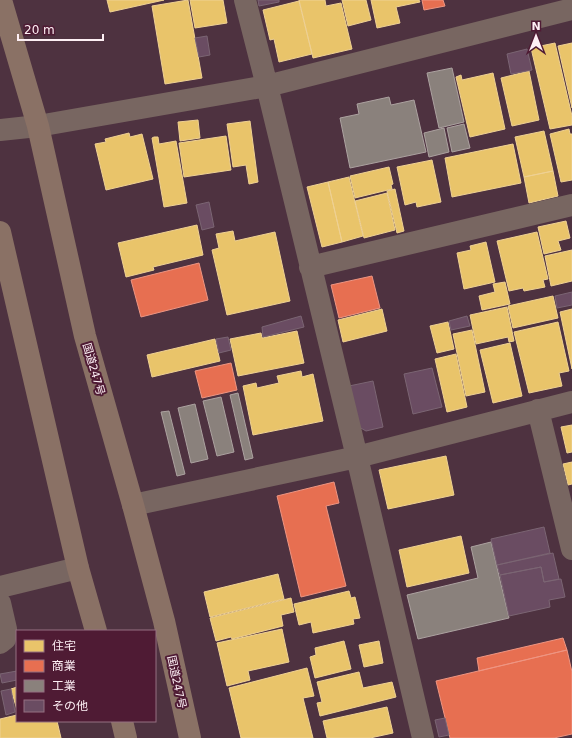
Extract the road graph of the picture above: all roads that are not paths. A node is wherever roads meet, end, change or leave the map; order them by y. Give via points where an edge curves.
1 (1, 0) edge
2 (245, 0) edge
3 (572, 9) edge
4 (267, 86) junction
5 (38, 126) junction
6 (0, 130) edge
7 (572, 204) edge
8 (0, 232) edge
9 (310, 267) junction
10 (572, 402) edge
11 (538, 410) junction
12 (357, 457) junction
13 (133, 505) junction
14 (572, 549) edge
15 (78, 568) junction
16 (0, 587) edge
17 (0, 603) edge
18 (96, 630) edge
19 (0, 643) edge
20 (122, 722) edge
21 (126, 738) edge
22 (190, 738) edge
23 (423, 738) edge

1 - 5 highway, 国道247号
2 - 4 street
3 - 4 street
4 - 5 street
4 - 9 street
5 - 6 street
5 - 13 highway, 国道247号 via 85,336
7 - 9 street
8 - 15 highway
9 - 12 street
10 - 11 street
11 - 12 street
11 - 14 street
12 - 13 street
12 - 23 street
13 - 22 highway, 国道247号 via 164,621
15 - 16 street
15 - 18 highway
17 - 19 street via 6,629 5,638
20 - 21 highway

